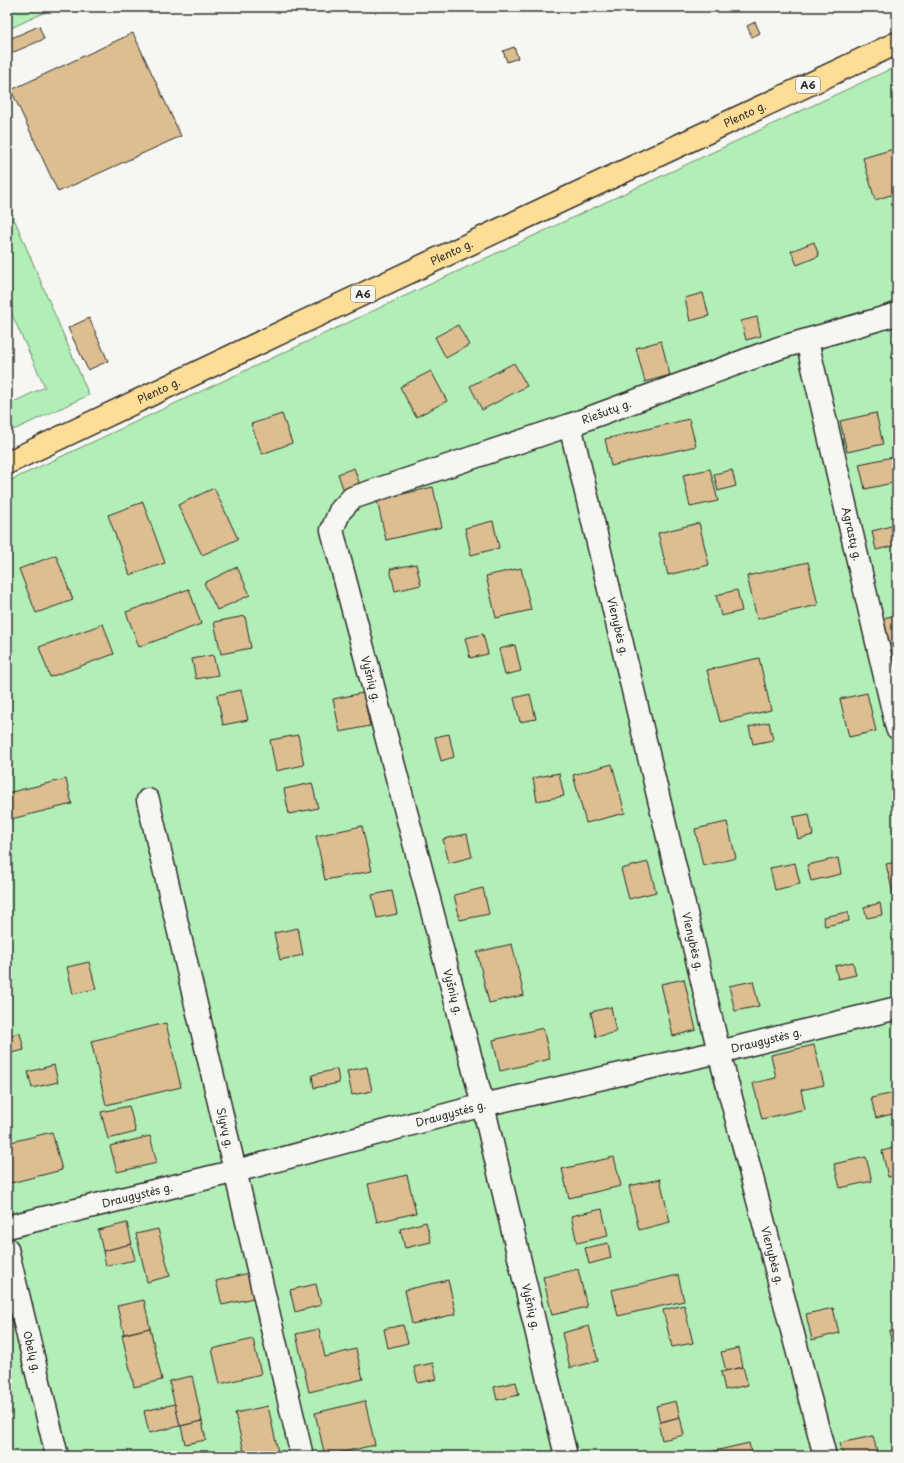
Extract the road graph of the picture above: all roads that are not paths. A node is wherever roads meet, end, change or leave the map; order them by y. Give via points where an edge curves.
1 (897, 43) edge
2 (897, 314) edge
3 (807, 340) junction
4 (570, 425) junction
5 (7, 463) edge
6 (332, 530) joint
7 (897, 728) edge
8 (148, 800) dead end
9 (897, 1008) edge
10 (719, 1052) junction
11 (483, 1105) junction
12 (236, 1171) junction
13 (7, 1227) edge
14 (7, 1249) edge
15 (57, 1456) edge
16 (302, 1456) edge
17 (566, 1456) edge
18 (826, 1456) edge

1 - 5 highway, Plento g. / A6
2 - 3 street, Riešutų g.
3 - 4 street, Riešutų g.
3 - 7 street, Agrastų g.
4 - 6 street, Riešutų g. via 352,498 340,511
4 - 10 street, Vienybės g.
6 - 11 street, Vyšnių g.
8 - 12 street, Slyvų g.
9 - 10 street, Draugystės g.
10 - 11 street, Draugystės g.
10 - 18 street, Vienybės g.
11 - 12 street, Draugystės g.
11 - 17 street, Vyšnių g.
12 - 13 street, Draugystės g.
12 - 16 street, Slyvų g.
14 - 15 street, Obelų g.

